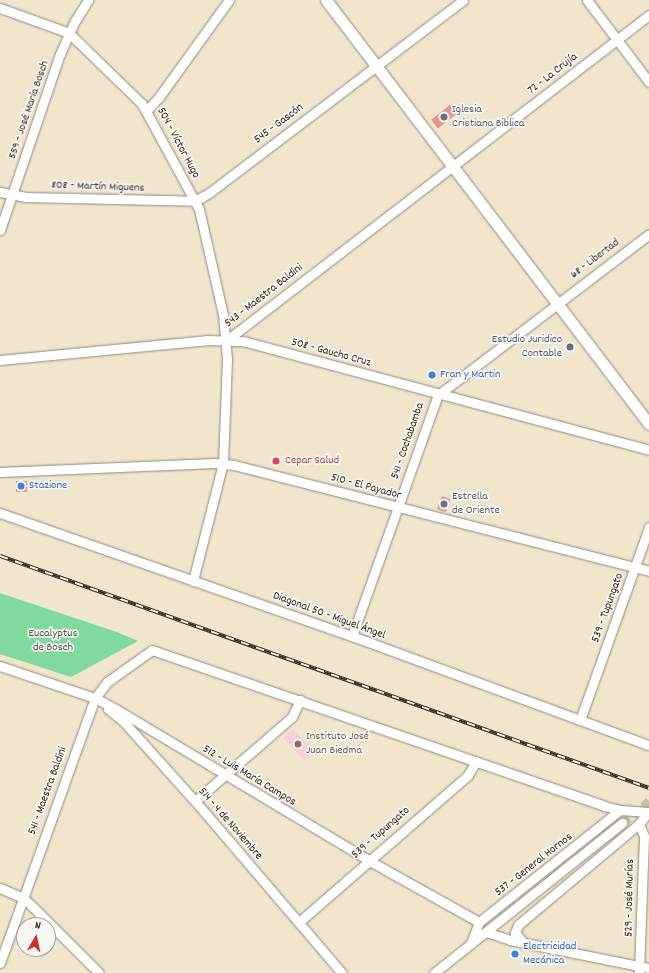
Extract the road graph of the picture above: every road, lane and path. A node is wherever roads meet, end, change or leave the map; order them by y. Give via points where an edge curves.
1 (88, 0) edge
2 (229, 0) edge
3 (326, 0) edge
4 (463, 0) edge
5 (587, 0) edge
6 (0, 8) edge
7 (649, 16) edge
8 (69, 33) junction
9 (617, 40) junction
10 (377, 65) junction
11 (649, 82) edge
12 (147, 110) junction
13 (453, 166) junction
14 (0, 192) edge
15 (12, 196) junction
16 (195, 201) junction
17 (0, 230) edge
18 (649, 234) edge
19 (556, 303) junction
20 (227, 340) junction
21 (0, 360) edge
22 (438, 395) junction
23 (649, 424) edge
24 (649, 450) edge
25 (223, 463) junction
26 (0, 472) edge
27 (397, 508) junction
28 (0, 513) edge
29 (649, 527) edge
30 (635, 568) junction
31 (649, 572) edge
32 (193, 581) junction
33 (352, 636) junction
34 (0, 666) edge
35 (94, 698) junction
36 (300, 700) junction
37 (580, 720) junction
38 (649, 745) edge
39 (476, 761) junction
40 (223, 775) junction
41 (194, 801) junction
42 (620, 810) junction
43 (648, 812) edge
44 (622, 823) tunnel mouth
45 (639, 824) junction
46 (368, 860) junction
47 (0, 888) edge
48 (23, 898) junction
49 (299, 922) junction
50 (479, 922) junction
51 (486, 932) junction
52 (522, 942) junction
53 (471, 943) junction
54 (0, 963) edge
55 (643, 969) edge
56 (100, 973) edge
57 (342, 973) edge
58 (434, 973) edge

1 - 8 street, 559 - José María Bosch
2 - 12 street via 160,97
3 - 10 main road
4 - 10 street, 545 - Gascón
5 - 9 street
6 - 8 street, 504 - Víctor Hugo
7 - 9 street, 72 - La Crujía
8 - 12 street, 504 - Víctor Hugo
8 - 15 street, 559 - José María Bosch
9 - 11 street
9 - 13 street, 72 - La Crujía
10 - 13 main road
10 - 16 street, 545 - Gascón via 209,194
12 - 16 street, 504 - Víctor Hugo
13 - 19 main road
13 - 20 street, 543 - Maestra Baldini
14 - 15 street, 808 - Martín Miguens
15 - 16 street, 808 - Martín Miguens
15 - 17 street, 559 - José María Bosch
16 - 20 street, 504 - Víctor Hugo via 201,217
18 - 19 street, 68 - Libertad
19 - 22 street, 541 - Cochabamba
19 - 23 main road
20 - 21 street, 508 - Gaucho Cruz
20 - 22 street, 508 - Gaucho Cruz via 256,345
20 - 25 street, 543 - Maestra Baldini
22 - 24 street, 508 - Gaucho Cruz
22 - 27 street, 541 - Cochabamba
25 - 26 street, 510 - El Payador
25 - 27 street, 510 - El Payador
25 - 32 street, 543 - Maestra Baldini
27 - 30 street, 510 - El Payador
27 - 33 street, 541 - Cochabamba
28 - 32 street, Diagonal 50 - Miguel Ángel
29 - 30 street, 539 - Tupungato
30 - 31 street, 510 - El Payador
30 - 37 street, 539 - Tupungato
32 - 33 street, Diagonal 50 - Miguel Ángel
33 - 37 street, Diagonal 50 - Miguel Ángel
34 - 35 street, 512 - Luis María Campos
35 - 36 street, 541 - Maestra Baldini via 107,682 152,650
35 - 40 street, 512 - Luis María Campos via 129,716
35 - 41 street, 514 - 4 de Noviembre via 124,722
35 - 48 street, 541 - Maestra Baldini
36 - 39 street
36 - 40 street via 292,717
37 - 38 street, Diagonal 50 - Miguel Ángel
39 - 42 street
39 - 46 street, 539 - Tupungato via 468,775
40 - 41 street
40 - 46 street, 512 - Luis María Campos
41 - 49 street, 514 - 4 de Noviembre
42 - 43 street
42 - 50 street, 537 - General Hornos
43 - 45 street
44 - 51 street, 537 - General Hornos
45 - 52 street via 518,926 515,933
45 - 55 street, 529 - José Murías via 644,836
46 - 49 street, 539 - Tupungato
46 - 50 street, 512 - Luis María Campos
47 - 48 street
48 - 54 street, 541 - Maestra Baldini
48 - 56 street
49 - 57 street, 514 - 4 de Noviembre
50 - 53 street
51 - 52 street
51 - 53 street, 537 - General Hornos
52 - 55 street
53 - 58 street, 537 - General Hornos

